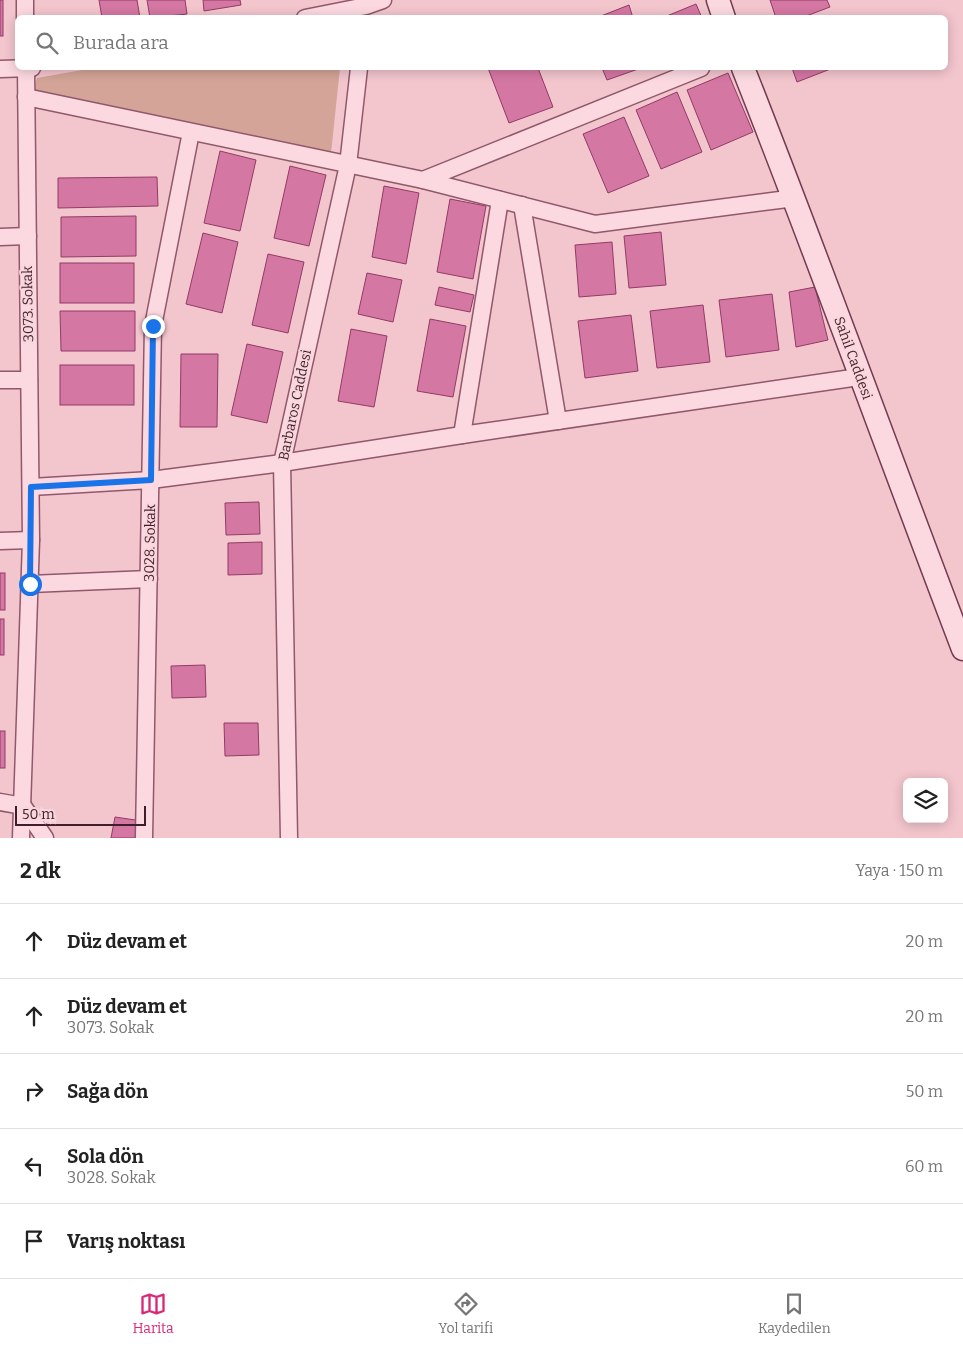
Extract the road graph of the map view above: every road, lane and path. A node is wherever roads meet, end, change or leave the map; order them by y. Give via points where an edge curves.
1 (25, 0) edge
2 (383, 0) edge
3 (718, 0) edge
4 (365, 8) edge
5 (25, 15) edge
6 (323, 15) edge
7 (723, 15) edge
8 (15, 68) edge
9 (0, 69) edge
10 (28, 70) edge
11 (359, 70) edge
12 (696, 70) edge
13 (744, 70) edge
14 (26, 97) junction
15 (192, 132) junction
16 (348, 165) junction
17 (423, 180) junction
18 (795, 198) junction
19 (500, 200) junction
20 (522, 206) junction
21 (28, 236) junction
22 (0, 237) edge
23 (859, 377) junction
24 (0, 380) edge
25 (29, 380) junction
26 (558, 421) junction
27 (462, 435) junction
28 (282, 463) junction
29 (151, 480) junction
30 (31, 487) junction
31 (31, 540) junction
32 (0, 541) edge
33 (149, 579) junction
34 (30, 584) junction
35 (963, 649) edge
36 (0, 802) edge
37 (23, 806) junction
38 (21, 838) edge
39 (45, 838) edge
40 (144, 838) edge
41 (289, 838) edge

1 - 5 street
2 - 4 street
3 - 7 street
4 - 6 street
8 - 9 street
10 - 14 street, 3073. Sokak
11 - 16 street, Barbaros Caddesi
12 - 17 street
13 - 18 street, Sahil Caddesi
14 - 15 street
14 - 21 street, 3073. Sokak
15 - 16 street
15 - 29 street, 3028. Sokak via 153,326
16 - 17 street
16 - 28 street, Barbaros Caddesi
17 - 19 street
18 - 20 street via 595,224
18 - 23 street, Sahil Caddesi
19 - 20 street
19 - 27 street
20 - 26 street
21 - 22 street
21 - 25 street, 3073. Sokak
23 - 26 street
23 - 35 street, Sahil Caddesi
24 - 25 street
25 - 30 street, 3073. Sokak
26 - 27 street
27 - 28 street
28 - 29 street
28 - 41 street, Barbaros Caddesi
29 - 30 street
29 - 33 street, 3028. Sokak
30 - 31 street, 3073. Sokak
31 - 32 street
31 - 34 street, 3073. Sokak
33 - 34 street
33 - 40 street, 3028. Sokak
34 - 37 street, 3073. Sokak
36 - 37 street
37 - 38 street, 3073. Sokak
37 - 39 street

